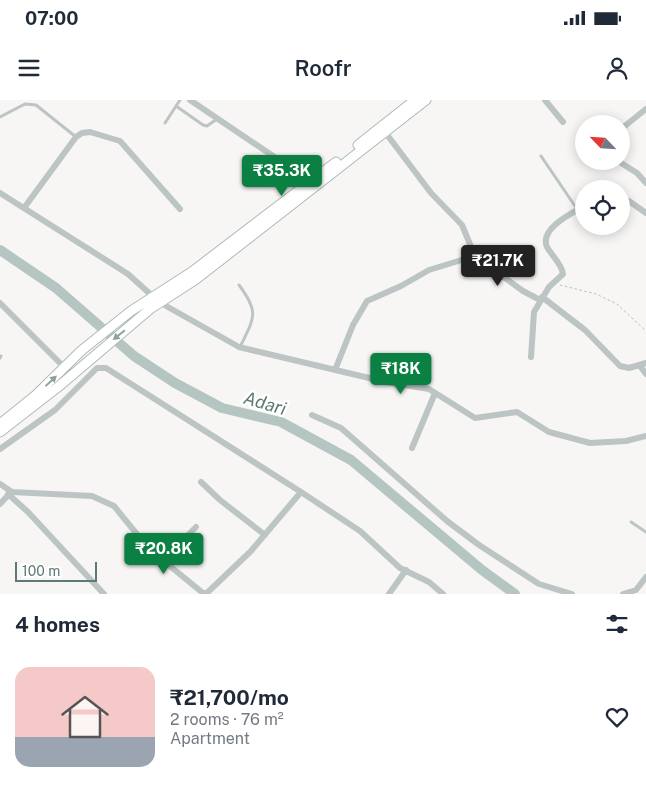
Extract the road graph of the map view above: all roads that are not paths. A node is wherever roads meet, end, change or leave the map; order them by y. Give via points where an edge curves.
1 (180, 100) edge
2 (190, 100) edge
3 (422, 100) edge
4 (544, 100) edge
5 (176, 106) junction
6 (646, 109) edge
7 (0, 117) edge
8 (218, 118) junction
9 (563, 122) dead end
10 (630, 122) edge
11 (165, 123) dead end
12 (385, 132) junction
13 (76, 137) junction
14 (541, 156) dead end
15 (630, 169) edge
16 (309, 183) junction
17 (646, 183) edge
18 (0, 193) edge
19 (575, 200) edge
20 (630, 202) edge
21 (24, 208) junction
22 (180, 209) dead end
23 (575, 212) edge
24 (646, 213) edge
25 (472, 250) junction
26 (239, 285) dead end
27 (541, 298) junction
28 (156, 300) junction
29 (0, 303) edge
30 (240, 348) junction
31 (531, 357) dead end
32 (643, 364) edge
33 (65, 368) junction
34 (335, 370) junction
35 (646, 374) edge
36 (435, 393) junction
37 (312, 415) dead end
38 (0, 424) edge
39 (0, 432) edge
40 (646, 436) edge
41 (0, 448) edge
42 (412, 448) dead end
43 (200, 482) dead end
44 (0, 484) edge
45 (301, 492) junction
46 (10, 493) junction
47 (0, 504) edge
48 (631, 522) dead end
49 (196, 527) dead end
50 (646, 532) edge
51 (265, 535) junction
52 (163, 560) junction
53 (406, 570) junction
54 (646, 577) edge
55 (198, 592) edge
56 (208, 593) edge
57 (104, 594) edge
58 (389, 594) edge
59 (443, 594) edge
60 (572, 594) edge
61 (623, 594) edge

1 - 5 lane
2 - 8 street
3 - 12 main road
3 - 16 main road
4 - 9 street
5 - 8 lane via 203,125 208,126
5 - 11 lane
6 - 10 street
7 - 13 lane via 25,104 36,104
8 - 16 street
12 - 25 street via 432,193 462,225
12 - 28 main road via 195,280
13 - 21 street
13 - 22 street via 82,132 90,132 120,141
14 - 19 lane
15 - 17 street
16 - 28 main road
18 - 21 street
20 - 24 street
21 - 28 street via 128,274
23 - 27 street via 555,224 546,239 547,247 563,271
25 - 27 street via 515,286
25 - 34 street via 468,258 430,270 367,301 353,325
26 - 30 lane via 251,301 253,311 253,320
27 - 31 street via 533,316
27 - 32 street via 585,330 620,366 629,368
28 - 30 street
28 - 33 main road via 131,311 82,350
28 -> 39 main road via 150,309 58,387
29 - 33 street
30 - 34 street
32 - 35 street
38 -> 33 main road
34 - 36 street via 429,389
36 - 40 street via 474,418 517,412 549,432 590,443
36 - 42 street
37 - 60 street via 341,428 446,522 479,545 539,584
41 - 45 street via 55,410 97,368 106,368
43 - 51 street
44 - 46 street
45 - 51 street
45 - 53 street via 360,531
46 - 47 street
46 - 52 street via 102,499 114,506 149,549
46 - 57 street
48 - 50 lane
49 - 52 street
51 - 56 street
52 - 55 street
53 - 58 street
53 - 59 street
54 - 61 street via 636,590
55 - 56 street

